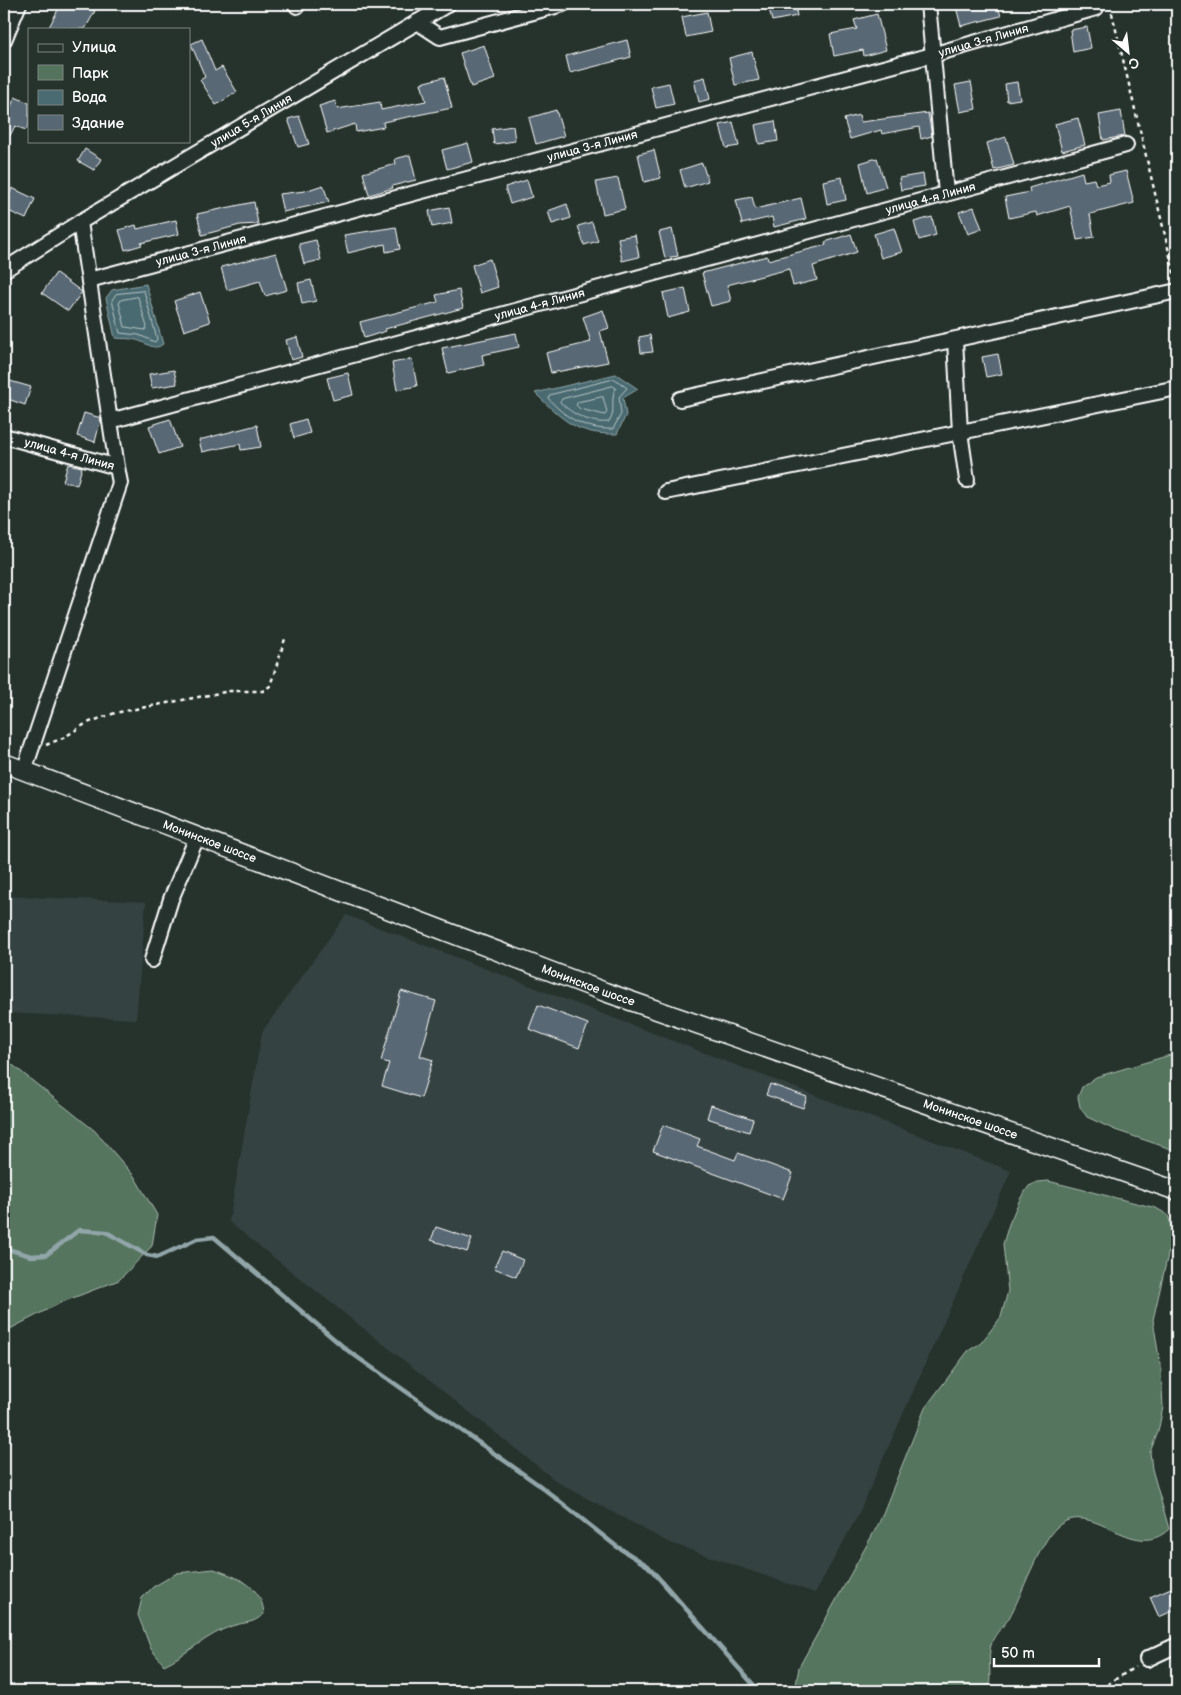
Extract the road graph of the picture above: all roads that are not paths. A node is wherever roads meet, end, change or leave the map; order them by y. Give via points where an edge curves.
1 (19, 4) edge
2 (448, 4) edge
3 (563, 4) edge
4 (928, 4) edge
5 (1096, 8) dead end
6 (417, 22) junction
7 (4, 40) edge
8 (932, 55) junction
9 (1126, 145) dead end
10 (946, 193) junction
11 (80, 222) junction
12 (4, 270) edge
13 (89, 280) junction
14 (1177, 291) edge
15 (955, 340) junction
16 (1177, 388) edge
17 (680, 400) dead end
18 (110, 421) junction
19 (960, 432) junction
20 (4, 436) edge
21 (117, 467) junction
22 (967, 480) dead end
23 (666, 492) dead end
24 (4, 763) edge
25 (24, 771) junction
26 (197, 837) junction
27 (152, 960) dead end
28 (1177, 1191) edge
29 (1177, 1645) edge
30 (1147, 1660) road end

1 - 7 street
2 - 6 street, улица 5-я Линия
3 - 6 street via 440,37
4 - 8 street
5 - 8 street, улица 3-я Линия
6 - 11 street, улица 5-я Линия
8 - 10 street
8 - 13 street, улица 3-я Линия
9 - 10 street, улица 4-я Линия
10 - 18 street, улица 4-я Линия
11 - 12 street, улица 5-я Линия
11 - 13 street
13 - 18 street
14 - 15 street
15 - 17 street
15 - 19 street
16 - 19 street
18 - 21 street, улица 4-я Линия
19 - 22 street
19 - 23 street
20 - 21 street, улица 4-я Линия
21 - 25 street via 120,483
24 - 25 main road, Монинское шоссе
25 - 26 main road, Монинское шоссе
26 - 27 street via 170,899
26 - 28 main road, Монинское шоссе via 605,992
29 - 30 street

